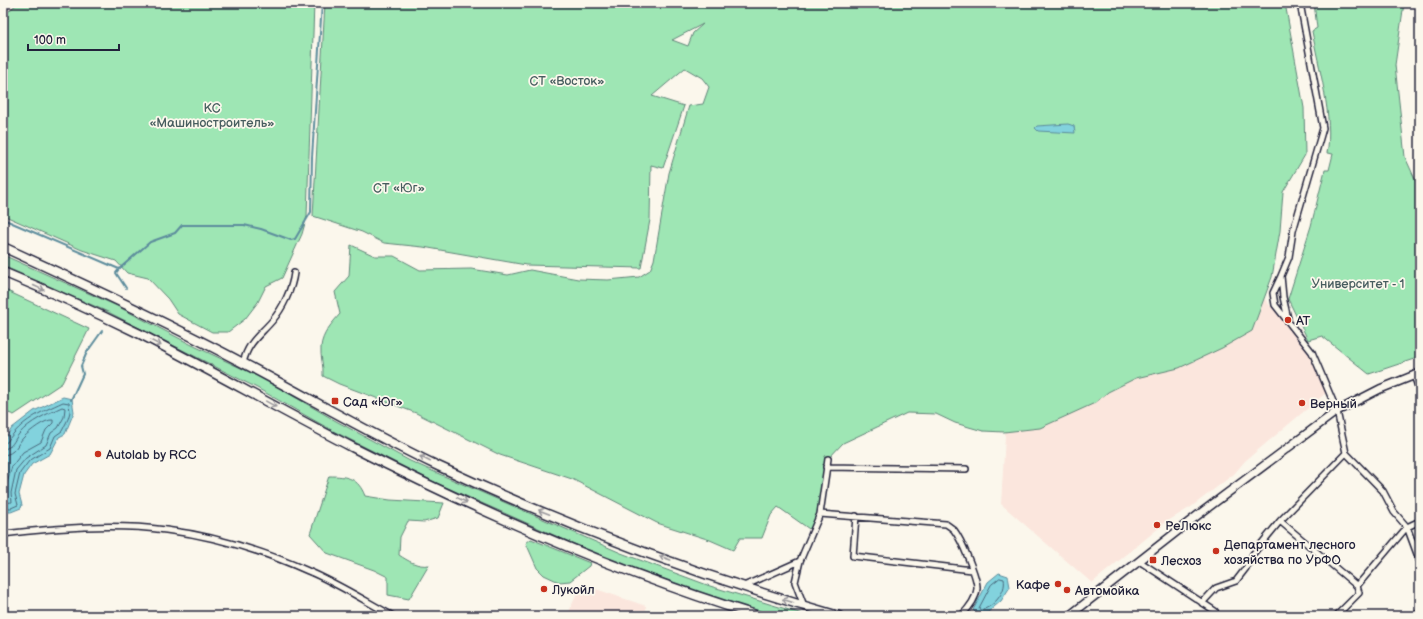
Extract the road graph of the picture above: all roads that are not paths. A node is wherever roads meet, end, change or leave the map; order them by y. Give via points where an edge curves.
1 (1300, 3) edge
2 (3, 247) edge
3 (3, 272) edge
4 (294, 273) dead end
5 (1281, 276) junction
6 (1288, 321) junction
7 (243, 363) junction
8 (1418, 374) edge
9 (1420, 390) edge
10 (1336, 411) junction
11 (1346, 453) junction
12 (828, 459) dead end
13 (826, 467) junction
14 (966, 469) dead end
15 (820, 514) junction
16 (856, 516) junction
17 (1280, 521) junction
18 (1420, 521) edge
19 (1407, 527) junction
20 (3, 534) edge
21 (1139, 561) junction
22 (800, 562) junction
23 (1420, 562) edge
24 (972, 570) junction
25 (744, 586) junction
26 (1357, 586) junction
27 (1202, 603) junction
28 (804, 606) junction
29 (1215, 611) dead end
30 (1420, 612) edge
31 (393, 616) edge
32 (759, 616) edge
33 (839, 616) edge
34 (961, 616) edge
35 (1069, 616) edge
36 (1336, 616) edge
37 (1415, 616) edge

1 - 5 street via 1323,128 1293,231 1289,257
2 - 7 main road via 116,299
3 -> 32 main road via 137,333 352,447 472,505 619,567
4 - 7 street via 293,282 280,308 272,320 255,336
5 - 6 street
5 - 6 street via 1273,293 1275,306
6 - 10 street via 1312,352
25 -> 7 main road via 515,501 415,454
8 - 9 street
8 - 10 street
10 - 11 street
10 - 21 street
11 - 17 street
11 - 19 street via 1383,491 1394,512
12 - 13 street
13 - 14 street
13 - 15 street
15 - 16 street
15 - 22 street
16 - 24 street via 946,524 953,530
16 - 24 street via 853,556
17 - 26 street
17 - 27 street via 1253,554 1236,581 1216,588
18 - 19 street
19 - 23 street
19 - 26 street
20 - 31 street via 112,526 188,534 239,546 290,563 310,571
21 - 27 street
21 - 35 street
22 - 25 street
22 - 28 street via 795,582
24 - 34 street via 977,588 970,606
28 -> 25 main road
26 - 36 street via 1359,593
27 - 29 street
28 - 33 main road
30 - 37 street

